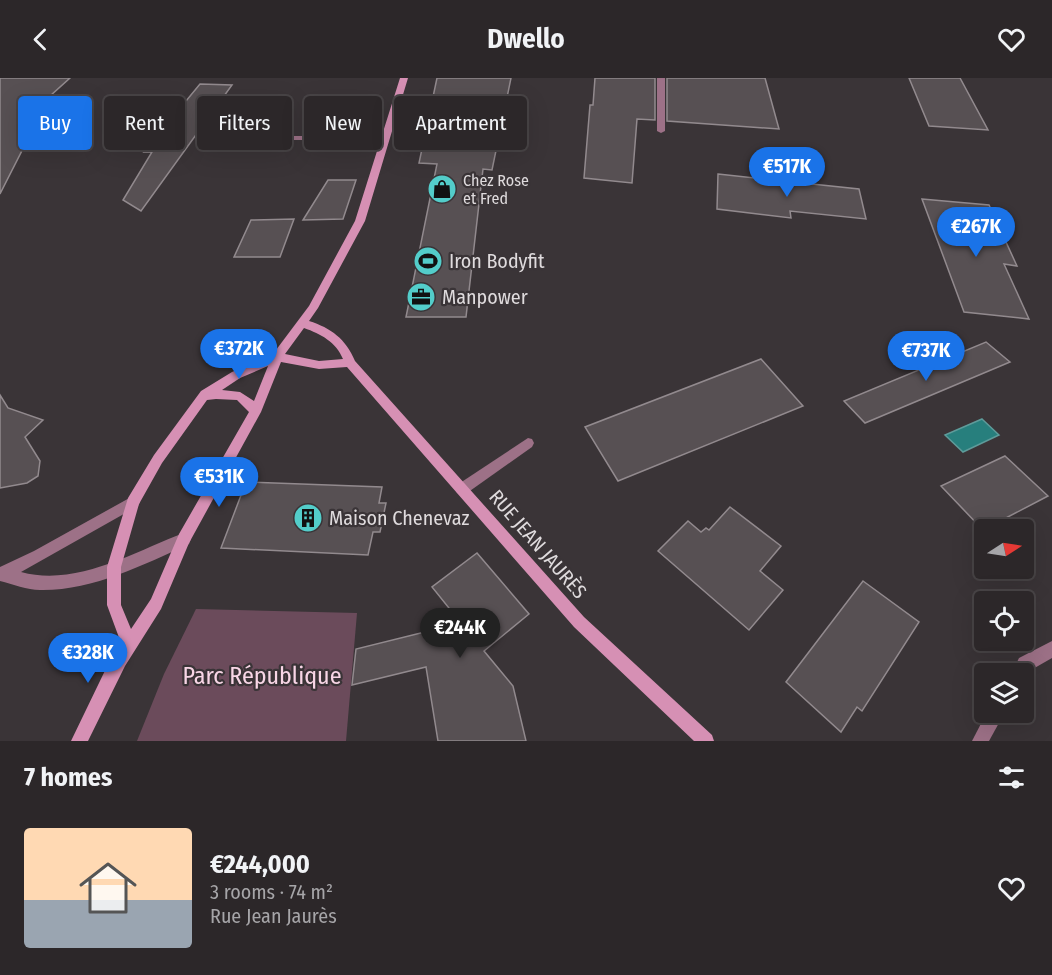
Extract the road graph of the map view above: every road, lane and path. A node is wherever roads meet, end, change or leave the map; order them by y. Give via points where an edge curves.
1 (404, 78) edge
2 (661, 78) edge
3 (661, 131) dead end
4 (292, 138) edge
5 (386, 138) junction
6 (302, 323) junction
7 (278, 357) junction
8 (350, 363) junction
9 (203, 397) junction
10 (255, 412) junction
11 (528, 443) dead end
12 (462, 489) junction
13 (133, 502) junction
14 (184, 539) junction
15 (114, 567) junction
16 (1, 574) edge
17 (128, 642) junction
18 (1052, 649) edge
19 (1027, 663) edge
20 (991, 723) edge
21 (79, 741) edge
22 (706, 741) edge
23 (980, 741) edge

1 - 5 main road
2 - 3 street
4 - 5 street
5 - 6 main road via 360,221
6 - 7 main road
6 - 8 main road, RUE JEAN JAURÈS via 335,337 345,348
7 - 8 main road via 319,365
7 - 9 main road via 236,375
7 - 10 main road
8 - 12 main road, RUE JEAN JAURÈS
9 - 10 main road via 237,395 248,400
9 - 13 main road via 158,459
10 - 14 main road
11 - 12 street
12 - 22 main road, RUE JEAN JAURÈS via 579,622
13 - 15 main road
13 - 16 street
14 - 15 street
14 - 17 main road via 156,604
15 - 16 street via 72,580 39,584
15 - 17 main road via 114,605
17 - 21 main road
18 - 19 street
20 - 23 street

